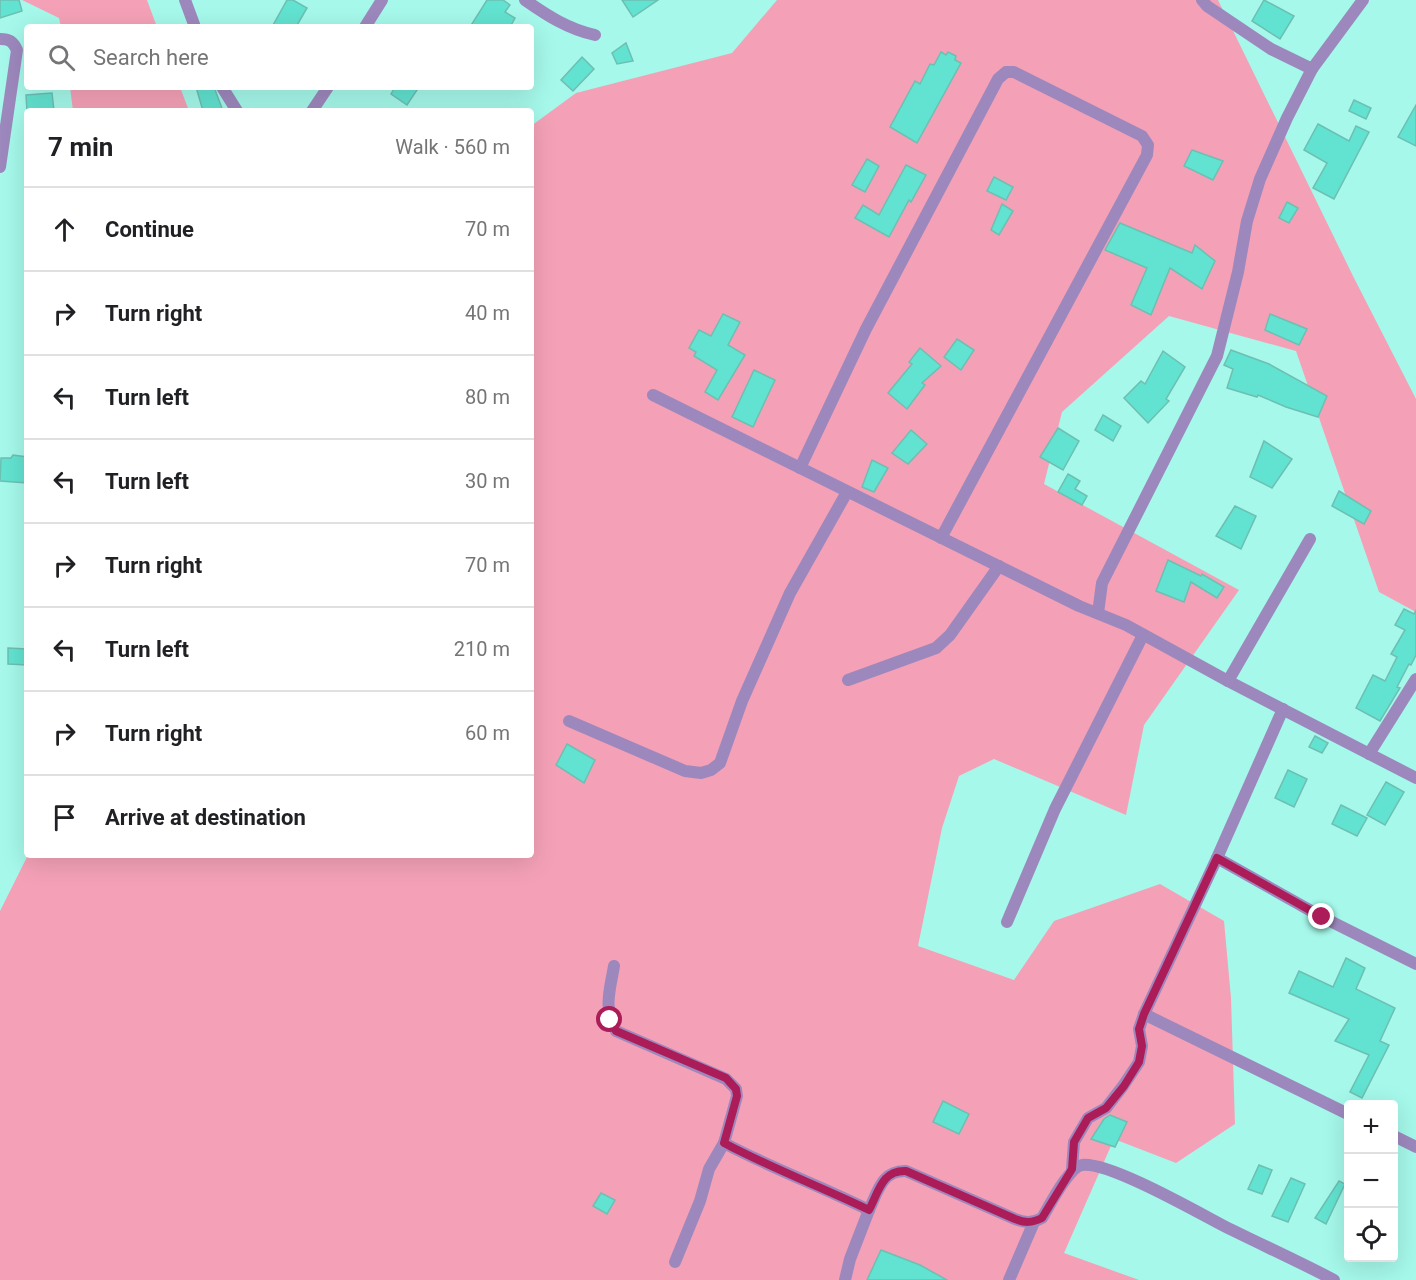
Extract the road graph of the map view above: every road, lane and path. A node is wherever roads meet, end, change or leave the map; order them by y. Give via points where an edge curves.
1 (185, 0) edge
2 (382, 0) edge
3 (525, 0) edge
4 (1202, 0) edge
5 (1363, 0) edge
6 (194, 24) edge
7 (367, 24) edge
8 (595, 35) dead end
9 (0, 39) edge
10 (1312, 69) junction
11 (224, 90) edge
12 (326, 90) edge
13 (235, 108) edge
14 (314, 108) edge
15 (0, 167) edge
16 (653, 395) dead end
17 (800, 468) junction
18 (847, 492) junction
19 (941, 538) junction
20 (1310, 538) dead end
21 (999, 566) junction
22 (1098, 613) junction
23 (1143, 635) junction
24 (1416, 679) edge
25 (848, 680) dead end
26 (1228, 681) junction
27 (1283, 709) junction
28 (569, 721) dead end
29 (1369, 754) junction
30 (1416, 778) edge
31 (1217, 858) junction
32 (1007, 922) dead end
33 (1416, 964) edge
34 (614, 966) dead end
35 (1144, 1014) junction
36 (1344, 1112) edge
37 (1398, 1138) edge
38 (724, 1143) junction
39 (1416, 1147) edge
40 (1072, 1169) junction
41 (869, 1210) junction
42 (1034, 1222) junction
43 (675, 1262) dead end
44 (845, 1280) edge
45 (1010, 1280) edge
46 (1334, 1280) edge

1 - 6 street
2 - 7 street
3 - 8 street via 555,21
4 - 10 street via 1271,49
5 - 10 street
9 - 15 street via 14,43 17,50
10 - 22 street via 1260,179 1246,221 1217,356 1102,583
11 - 13 street
12 - 14 street
16 - 17 street
17 - 18 street
17 - 19 street via 866,328 998,79 1006,72 1014,72 1142,136 1148,145 1147,155
18 - 19 street
18 - 28 street via 790,593 742,701 720,763 701,773 685,771
19 - 21 street
20 - 26 street
21 - 22 street
21 - 25 street via 950,635 936,648
22 - 23 street
23 - 26 street
23 - 32 street via 1055,809
24 - 29 street
26 - 27 street
27 - 29 street
27 - 31 street
29 - 30 street
31 - 33 street
31 - 35 street
34 - 38 street via 607,1007 616,1031 726,1078 736,1089
35 - 36 street
35 - 40 street via 1139,1029 1139,1062 1106,1108 1088,1118 1074,1142
37 - 39 street
38 - 41 street
38 - 43 street via 709,1169
40 - 42 street via 1042,1218
40 - 46 street via 1082,1165 1114,1171
41 - 42 street via 887,1175 895,1170 906,1171 1015,1219
41 - 44 street
42 - 45 street

